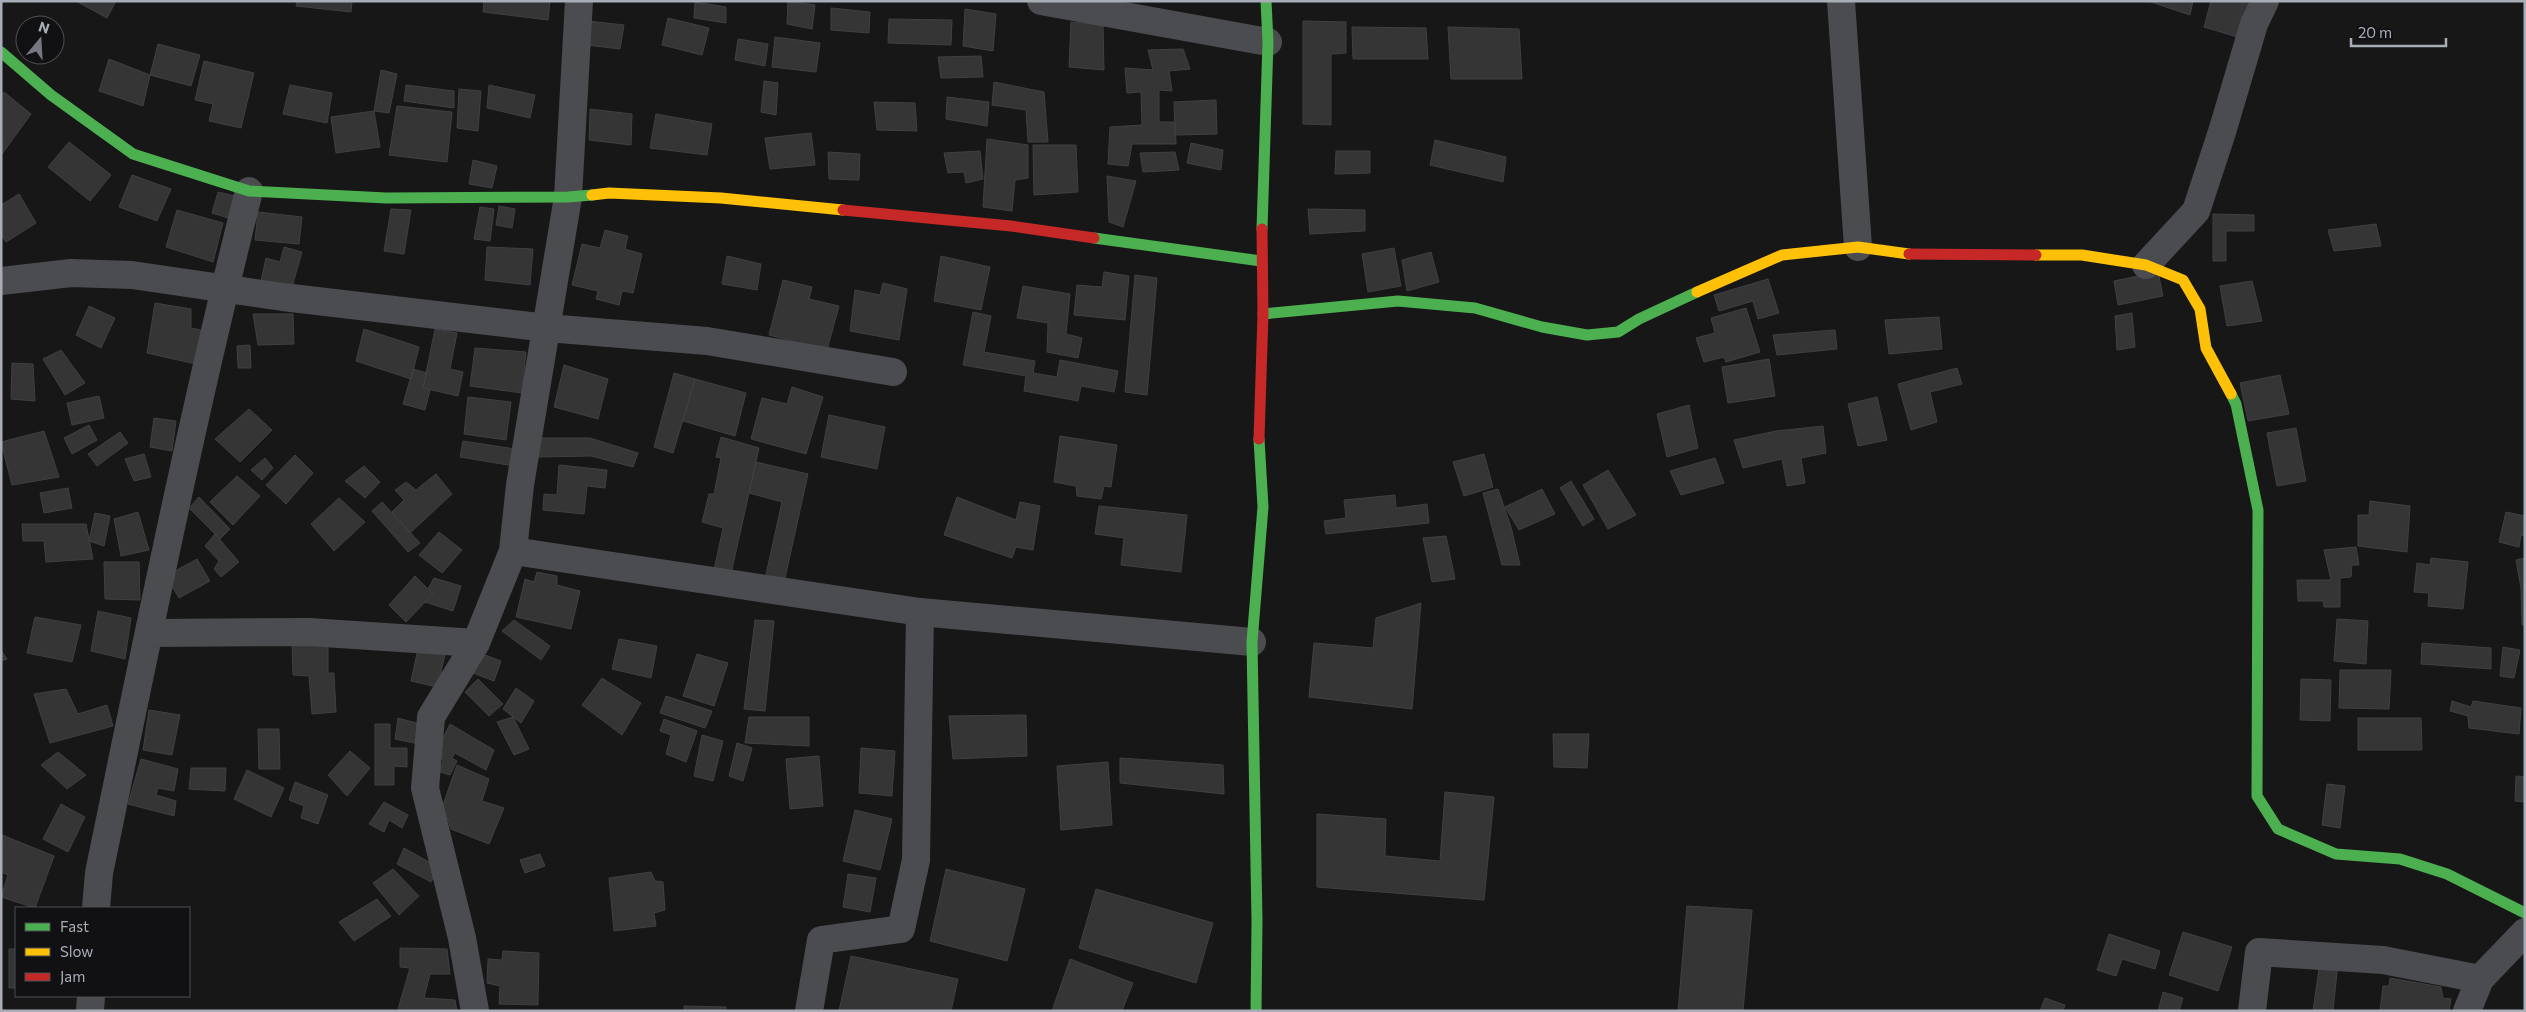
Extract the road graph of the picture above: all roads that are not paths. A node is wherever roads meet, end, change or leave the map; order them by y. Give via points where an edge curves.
1 (579, 1) edge
2 (1041, 1) edge
3 (1266, 1) edge
4 (1841, 1) edge
5 (2265, 1) edge
6 (1268, 42) junction
7 (1, 52) edge
8 (250, 191) junction
9 (568, 197) junction
10 (1858, 247) junction
11 (1261, 261) junction
12 (2146, 264) junction
13 (1, 280) edge
14 (225, 287) junction
15 (1263, 314) junction
16 (547, 328) junction
17 (893, 372) dead end
18 (513, 551) junction
19 (920, 612) junction
20 (149, 633) junction
21 (1252, 642) junction
22 (476, 643) junction
23 (96, 907) edge
24 (2525, 913) edge
25 (2525, 932) edge
26 (2480, 979) junction
27 (91, 997) edge
28 (90, 1011) edge
29 (474, 1011) edge
30 (809, 1011) edge
31 (1256, 1011) edge
32 (2252, 1011) edge
33 (2468, 1011) edge

1 - 9 street
2 - 6 street
3 - 6 street
4 - 10 street
5 - 12 street via 2254,24 2196,211
6 - 11 street
7 - 8 street via 51,95 79,112 133,154
8 - 9 street via 386,198
8 - 14 street
9 - 11 street via 610,193 721,198 1012,226
9 - 16 street
10 - 12 street via 1907,254 2082,255
10 - 15 street via 1782,255 1694,292 1618,332 1587,335 1542,327 1476,308 1398,301
11 - 15 street
12 - 24 street via 2183,280 2200,309 2206,348 2238,413 2258,510 2257,796 2278,829 2336,854 2400,859 2447,874
13 - 14 street via 71,273 123,274
14 - 16 street
14 - 20 street
15 - 21 street via 1258,426 1263,507
16 - 17 street via 707,341
16 - 18 street via 520,485
18 - 19 street
18 - 22 street
19 - 21 street
19 - 30 street via 916,860 901,929 821,940
20 - 22 street via 309,632
20 - 23 street via 99,873
21 - 31 street
22 - 29 street via 431,717 425,788 462,938
25 - 26 street
26 - 32 street via 2383,960 2259,952
26 - 33 street
27 - 28 street

